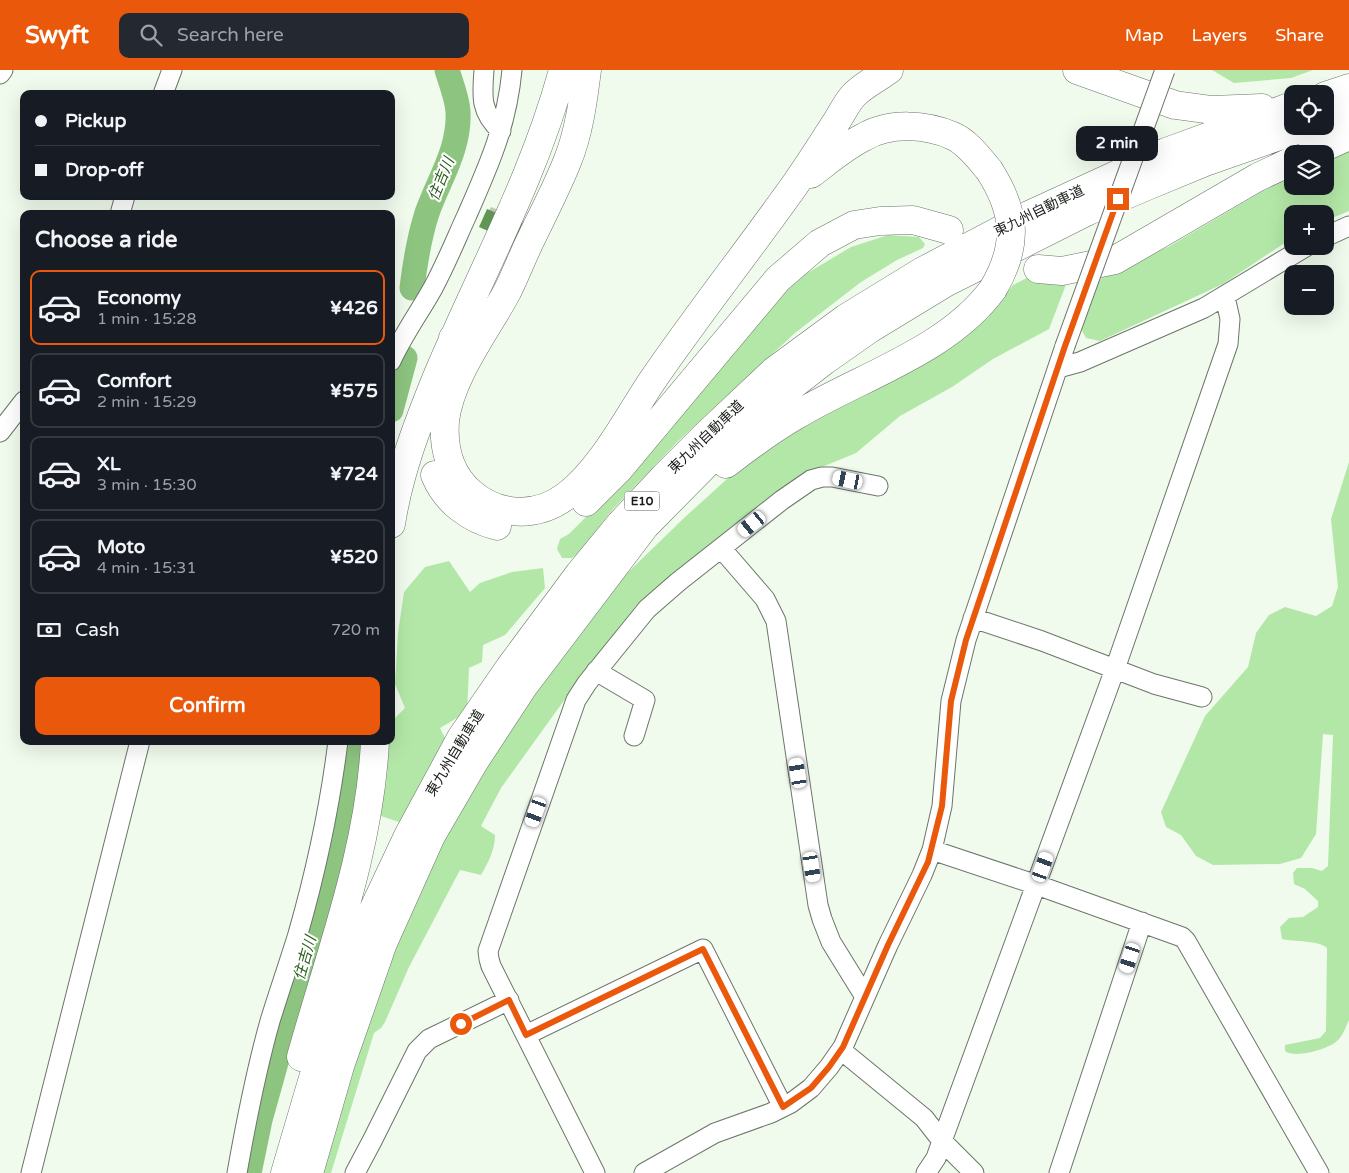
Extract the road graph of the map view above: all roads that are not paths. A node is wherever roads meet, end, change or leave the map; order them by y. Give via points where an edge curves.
1 (3, 70) edge
2 (172, 70) edge
3 (484, 70) edge
4 (512, 70) edge
5 (563, 70) edge
6 (587, 70) edge
7 (889, 70) edge
8 (1077, 70) edge
9 (1165, 70) edge
10 (0, 74) edge
11 (1349, 88) edge
12 (164, 90) edge
13 (1334, 93) edge
14 (1284, 106) edge
15 (1284, 109) edge
16 (1349, 112) edge
17 (1334, 117) edge
18 (501, 131) junction
19 (1284, 134) edge
20 (1349, 136) edge
21 (1329, 145) edge
22 (1284, 166) edge
23 (792, 189) junction
24 (1349, 226) edge
25 (949, 230) dead end
26 (1334, 233) edge
27 (1291, 255) edge
28 (1038, 269) dead end
29 (1225, 297) junction
30 (453, 338) junction
31 (395, 353) edge
32 (1058, 368) junction
33 (20, 406) edge
34 (0, 432) edge
35 (878, 486) dead end
36 (395, 501) edge
37 (646, 526) junction
38 (721, 548) junction
39 (973, 618) junction
40 (1116, 670) junction
41 (596, 671) junction
42 (1202, 697) dead end
43 (634, 736) dead end
44 (139, 745) edge
45 (337, 745) edge
46 (375, 745) edge
47 (932, 850) junction
48 (1037, 885) junction
49 (1142, 922) junction
50 (865, 998) junction
51 (509, 1000) junction
52 (526, 1035) junction
53 (841, 1050) junction
54 (783, 1107) junction
55 (942, 1141) junction
56 (31, 1173) edge
57 (237, 1173) edge
58 (275, 1173) edge
59 (284, 1173) edge
60 (309, 1173) edge
61 (355, 1173) edge
62 (595, 1173) edge
63 (644, 1173) edge
64 (926, 1173) edge
65 (974, 1173) edge
66 (1059, 1173) edge
67 (1319, 1173) edge

1 - 10 street
2 - 12 street
3 - 18 street via 484,107
4 - 18 street
5 - 30 highway via 553,109 535,156
6 - 23 highway via 582,111 568,160 507,291 457,380 449,404 445,439 450,463 472,494 490,506 512,512 543,508 566,496 587,477 652,381
7 - 23 highway via 854,95
8 - 14 highway via 1175,105 1212,110
9 - 32 street, bridge
11 - 13 highway
15 - 59 highway, 東九州自動車道 / E10 via 1174,148 1029,215 921,272 846,318 774,371 664,477 621,523 549,614 461,738 408,836 360,938
16 - 17 highway
18 - 31 street via 433,288
19 - 37 highway, 東九州自動車道 / E10 via 1205,162 1080,215 945,283 871,328 784,392 728,442
20 - 21 highway
22 - 28 highway via 1258,177 1115,260 1062,271
23 - 37 highway, bridge via 836,153 865,136 891,127 921,127 954,136 974,152 1001,188 1009,210 1012,233 1007,259 993,289 973,313 944,335 795,416 703,480
24 - 26 street
25 - 30 highway via 913,220 880,221 854,225 820,243 778,279 619,469 590,499 546,526 508,528 481,522 459,508 439,485 429,461 427,432
27 - 29 street
29 - 32 street via 1080,362
29 - 40 street via 1230,319 1228,344
30 - 36 highway via 414,434
32 - 39 street
33 - 34 street
35 - 38 street via 832,476 810,480
37 - 60 highway, 東九州自動車道 / E10 via 523,687 431,836 380,952 340,1066
38 - 41 street via 647,610
38 - 50 street via 765,599 776,622 818,905 831,942
39 - 40 street
39 - 47 street via 951,701 942,806
40 - 42 street
40 - 48 street
41 - 43 street via 645,700
41 - 51 street via 576,700 490,942 488,959
44 - 56 street
45 - 57 street via 321,840 298,933 270,1021
46 - 58 highway via 364,829 294,1084
47 - 48 street
47 - 50 street
48 - 49 street
48 - 55 street
49 - 66 street
49 - 67 street via 1177,934 1186,942
50 - 53 street
51 - 52 street
51 - 61 street via 422,1044
52 - 54 street via 703,949
52 - 62 street
53 - 54 street via 811,1088
53 - 55 street via 924,1118
54 - 63 street via 715,1133
55 - 64 street
55 - 65 street

